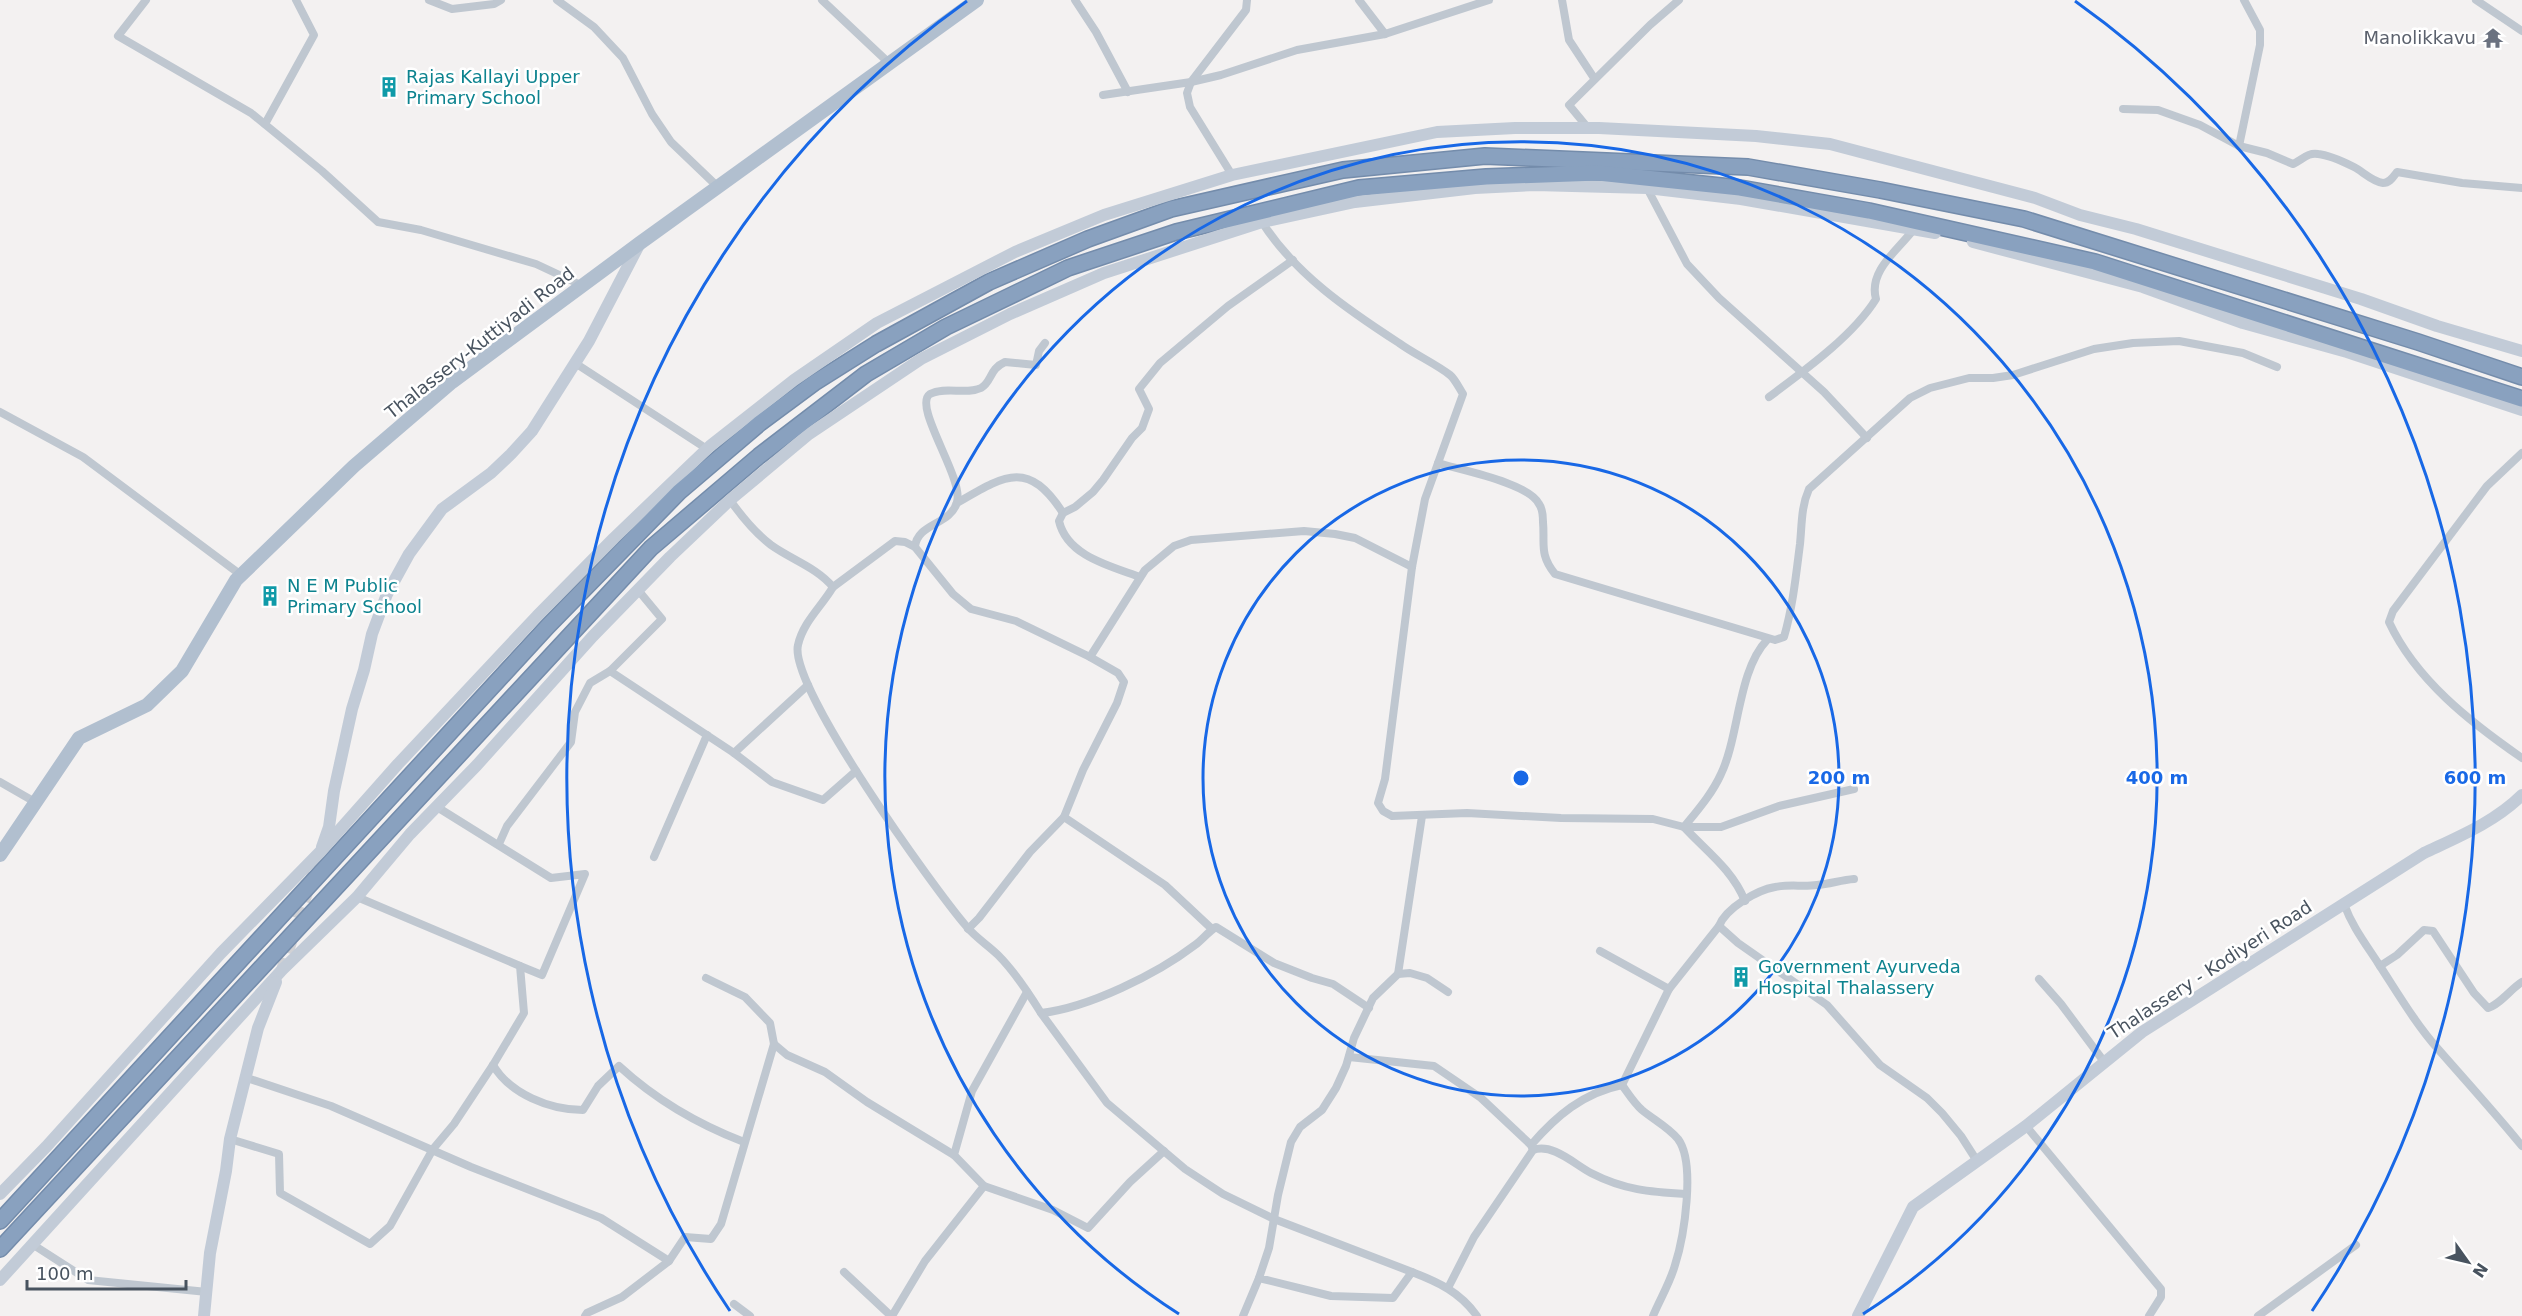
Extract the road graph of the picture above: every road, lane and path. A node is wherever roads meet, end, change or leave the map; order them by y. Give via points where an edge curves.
1 (146, 0) edge
2 (296, 0) edge
3 (429, 0) edge
4 (501, 0) edge
5 (556, 0) edge
6 (822, 0) edge
7 (977, 0) edge
8 (1075, 0) edge
9 (1247, 0) edge
10 (1359, 0) edge
11 (1489, 0) edge
12 (1562, 0) edge
13 (1679, 0) edge
14 (2244, 0) edge
15 (2476, 0) edge
16 (2522, 31) edge
17 (1385, 34) junction
18 (889, 63) junction
19 (1594, 78) junction
20 (1191, 82) junction
21 (1128, 92) junction
22 (1103, 95) dead end
23 (2124, 109) dead end
24 (265, 124) junction
25 (1588, 128) junction
26 (2239, 146) junction
27 (1232, 175) junction
28 (718, 187) junction
29 (1647, 188) junction
30 (2522, 188) edge
31 (1262, 222) junction
32 (1914, 229) junction
33 (640, 243) junction
34 (1293, 260) junction
35 (583, 286) junction
36 (1045, 344) dead end
37 (2522, 351) edge
38 (575, 363) junction
39 (2277, 367) dead end
40 (1803, 371) junction
41 (2522, 377) edge
42 (1769, 397) dead end
43 (2522, 399) edge
44 (2522, 410) edge
45 (0, 412) edge
46 (1867, 438) junction
47 (706, 449) junction
48 (2522, 453) edge
49 (1438, 463) junction
50 (729, 500) junction
51 (957, 503) junction
52 (1064, 513) junction
53 (915, 547) junction
54 (1412, 567) junction
55 (242, 575) junction
56 (1140, 578) junction
57 (833, 587) junction
58 (638, 590) junction
59 (1767, 640) junction
60 (1090, 657) junction
61 (610, 671) junction
62 (808, 685) junction
63 (707, 735) junction
64 (734, 753) junction
65 (2522, 758) edge
66 (856, 771) junction
67 (0, 782) edge
68 (1854, 789) dead end
69 (2522, 795) edge
70 (35, 802) junction
71 (437, 807) junction
72 (1422, 816) junction
73 (1064, 817) junction
74 (1684, 826) junction
75 (499, 844) junction
76 (320, 852) junction
77 (0, 855) edge
78 (654, 857) dead end
79 (1854, 879) dead end
80 (357, 897) junction
81 (1745, 901) junction
82 (2344, 904) junction
83 (1719, 926) junction
84 (968, 929) junction
85 (1212, 929) junction
86 (1600, 951) dead end
87 (520, 966) junction
88 (2380, 966) junction
89 (282, 970) junction
90 (1398, 974) junction
91 (706, 978) dead end
92 (2039, 979) dead end
93 (2522, 982) edge
94 (1669, 989) junction
95 (1028, 992) junction
96 (1448, 992) dead end
97 (1369, 1008) junction
98 (1041, 1013) junction
99 (774, 1044) junction
100 (1349, 1057) junction
101 (2104, 1063) junction
102 (493, 1065) junction
103 (244, 1077) junction
104 (1622, 1085) junction
105 (2026, 1126) junction
106 (230, 1139) junction
107 (744, 1142) junction
108 (2522, 1146) edge
109 (1532, 1148) junction
110 (434, 1149) junction
111 (1164, 1151) junction
112 (954, 1155) junction
113 (1977, 1161) junction
114 (984, 1186) junction
115 (0, 1194) edge
116 (1686, 1194) junction
117 (1274, 1219) junction
118 (0, 1221) edge
119 (32, 1244) junction
120 (2356, 1245) dead end
121 (0, 1249) edge
122 (669, 1261) junction
123 (844, 1272) dead end
124 (1412, 1272) junction
125 (1259, 1278) junction
126 (0, 1280) edge
127 (1448, 1288) junction
128 (207, 1292) junction
129 (734, 1304) dead end
130 (204, 1316) edge
131 (585, 1316) edge
132 (750, 1316) edge
133 (891, 1316) edge
134 (1243, 1316) edge
135 (1477, 1316) edge
136 (1653, 1316) edge
137 (1858, 1316) edge
138 (2148, 1316) edge
139 (2258, 1316) edge

1 - 24 street via 118,36
2 - 24 street via 314,35
3 - 4 street via 452,9
5 - 28 street via 594,27 623,58 671,142
6 - 18 street
7 - 18 main road, Thalassery-Kuttiyadi Road
8 - 21 street
9 - 20 street via 1246,10
10 - 17 street
11 - 17 street
12 - 19 street via 1569,40
13 - 19 street
14 - 26 street via 2260,30 2260,45
15 - 16 street
17 - 20 street via 1297,50
18 - 28 main road, Thalassery-Kuttiyadi Road
19 - 25 street via 1569,105
20 - 21 street
20 - 27 street via 1187,93 1190,107
21 - 22 street
23 - 26 street via 2158,110 2200,125
24 - 35 street via 378,222 421,230 536,264
25 - 27 street via 1437,132
25 - 37 street via 1666,130 1830,144 2035,198
26 - 30 street via 2293,164 2318,153 2383,183 2397,172
27 - 47 street via 1094,219 1015,252 877,323
28 - 33 main road, Thalassery-Kuttiyadi Road
29 - 31 street via 1475,188 1355,202
29 - 32 street via 1741,199
29 - 40 street via 1687,264 1719,298
31 - 34 street
31 - 50 street via 1104,273 931,354 809,434
32 - 40 street via 1879,270 1873,287 1876,299 1866,316
32 - 44 street via 2143,287 2243,323 2347,352
33 - 35 main road, Thalassery-Kuttiyadi Road
33 - 38 street
34 - 49 street via 1359,317 1451,376 1462,394
34 - 52 street via 1228,306 1160,363 1139,389 1149,408 1142,428 1093,492
35 - 55 main road, Thalassery-Kuttiyadi Road via 452,382 354,466
36 - 51 street via 1036,365 1005,362 992,371 980,388 939,392 925,400 925,413 945,452 958,494
38 - 47 street
38 - 76 street via 532,430 511,454 442,509 409,554 387,594 352,709 329,827
39 - 46 street via 2243,353 2179,341 2094,349 2013,375 1969,378 1930,388 1910,398
40 - 42 street
40 - 46 street
41 - 118 highway via 2024,219 1748,167 1485,156 1343,170 1171,209 1088,239 989,282 876,344 814,383 697,477 548,626
43 - 121 highway via 2096,261 1869,211 1740,188 1598,173 1486,177 1359,188 1176,232 1068,268 946,327 866,374 759,456 651,548
45 - 55 street via 83,457
46 - 59 street via 1809,489 1802,504 1796,579 1784,637
47 - 76 street via 537,616
48 - 65 street via 2487,486 2388,622 2409,657 2450,702 2476,727
49 - 54 street via 1425,499
49 - 59 street via 1521,488 1533,496 1543,521 1542,547 1555,574
50 - 57 street via 747,524 772,546 811,567
50 - 58 street
51 - 52 street via 1002,479 1018,477 1031,479 1049,491
51 - 53 street via 948,516 916,539
52 - 56 street via 1059,521 1061,532 1073,548
53 - 57 street via 896,541
53 - 60 street via 953,594 971,609 1016,621
54 - 56 street via 1355,538 1304,531 1191,540 1164,553
54 - 72 street via 1385,779 1378,803 1392,816
55 - 70 main road, Thalassery-Kuttiyadi Road via 182,671 147,705 79,738
56 - 60 street
57 - 62 street via 807,622 797,647
58 - 61 street via 662,619
58 - 71 street
59 - 74 street via 1759,648 1751,671 1722,774
60 - 73 street via 1118,673 1124,682 1123,691
61 - 63 street
61 - 75 street via 590,683 575,712 571,742 507,826
62 - 64 street
62 - 66 street
63 - 64 street
63 - 78 street
64 - 66 street via 772,782 824,800
66 - 84 street via 887,820
67 - 70 street
68 - 74 street via 1779,806 1721,827
69 - 82 street, Thalassery - Kodiyeri Road via 2469,832 2424,853
70 - 77 main road, Thalassery-Kuttiyadi Road
71 - 75 street
71 - 80 street
72 - 74 street via 1467,813 1653,819
72 - 90 street
73 - 84 street via 1030,852
73 - 85 street via 1165,885
74 - 81 street via 1738,883
75 - 87 street via 551,878 585,874 542,975
76 - 115 street via 220,953
79 - 81 street via 1774,887
80 - 87 street
80 - 89 street
81 - 83 street
82 - 88 street
82 - 101 street, Thalassery - Kodiyeri Road via 2142,1032
83 - 94 street
83 - 113 street via 1827,1005 1880,1065 1927,1098 1961,1136
84 - 95 street via 997,954
85 - 97 street via 1220,928 1274,963 1333,984
85 - 98 street via 1195,945 1126,985 1081,1005
86 - 94 street
87 - 102 street via 524,1013
88 - 93 street via 2424,930 2433,932 2488,1008
88 - 108 street via 2439,1050
89 - 103 street via 258,1028
89 - 119 street
90 - 96 street via 1426,978
90 - 97 street via 1373,998
91 - 99 street via 745,997 770,1023
92 - 101 street
94 - 104 street
95 - 98 street
95 - 112 street via 972,1091
97 - 100 street
98 - 111 street via 1107,1103
99 - 107 street
99 - 112 street
100 - 109 street via 1434,1066 1481,1098
100 - 117 street via 1322,1110 1300,1127 1291,1142
101 - 105 street, Thalassery - Kodiyeri Road
102 - 107 street via 501,1080 529,1097 564,1110 583,1110 598,1086 619,1066 662,1102
102 - 110 street
103 - 106 street
103 - 110 street via 331,1106
104 - 109 street via 1588,1095 1547,1126
104 - 116 street via 1641,1109 1678,1140 1685,1152
105 - 113 street, Thalassery - Kodiyeri Road
105 - 138 street via 2161,1289 2161,1297
106 - 110 street via 279,1154 280,1193 370,1244 390,1226
106 - 128 street
107 - 122 street via 721,1224 711,1239 685,1237
109 - 116 street via 1552,1150 1592,1174 1640,1191
109 - 127 street via 1474,1237
110 - 122 street via 601,1218
111 - 114 street via 1088,1228 1053,1210
111 - 117 street via 1223,1194
112 - 114 street
113 - 137 street, Thalassery - Kodiyeri Road via 1913,1208
114 - 133 street via 925,1261
116 - 136 street via 1675,1268
117 - 124 street
117 - 125 street
119 - 126 street
119 - 128 street via 88,1280
120 - 139 street
122 - 131 street via 622,1297
123 - 133 street
124 - 125 street via 1393,1299 1331,1296
124 - 127 street
125 - 134 street
127 - 135 street
128 - 130 street
129 - 132 street

